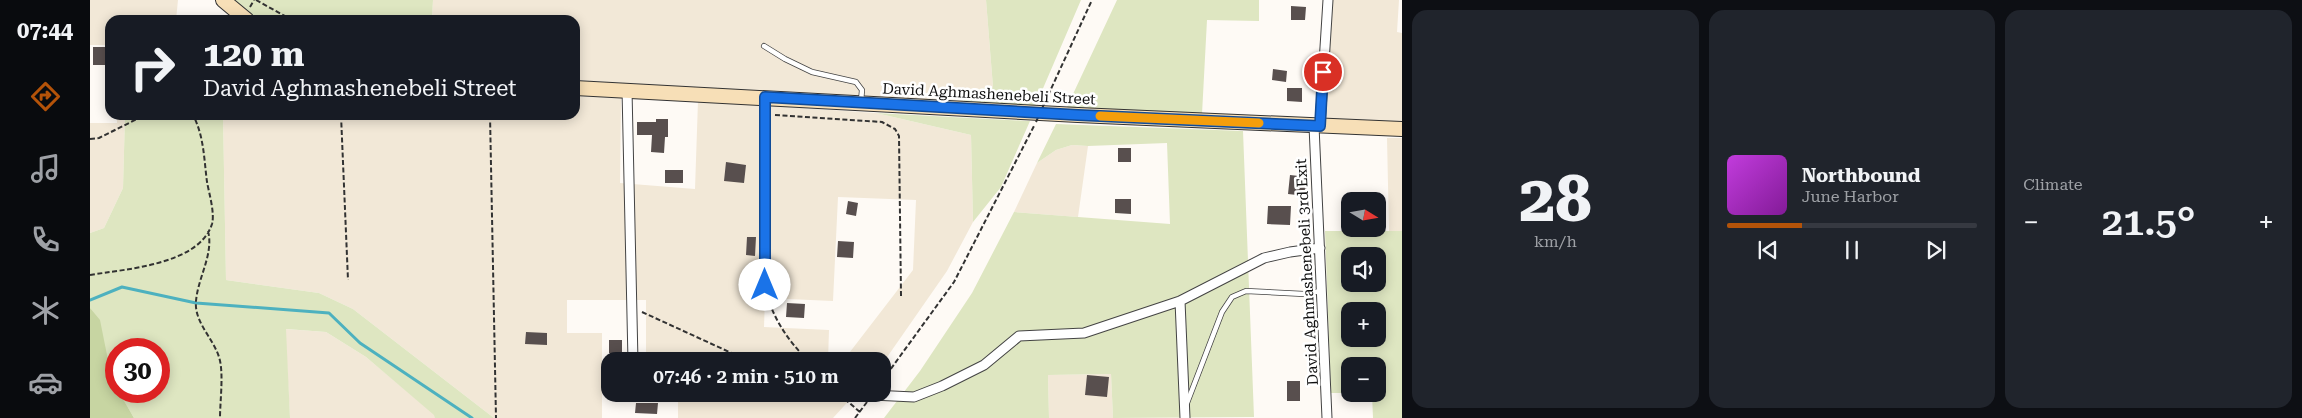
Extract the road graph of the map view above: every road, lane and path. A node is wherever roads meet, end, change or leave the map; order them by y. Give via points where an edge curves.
1 (223, 0) edge
2 (256, 0) edge
3 (1092, 0) edge
4 (1328, 0) edge
5 (241, 15) edge
6 (283, 15) edge
7 (764, 46) dead end
8 (580, 88) edge
9 (628, 90) junction
10 (765, 97) junction
11 (860, 103) junction
12 (765, 114) junction
13 (135, 120) edge
14 (196, 120) edge
15 (342, 120) edge
16 (490, 120) edge
17 (1317, 126) junction
18 (1402, 129) edge
19 (90, 139) edge
20 (208, 230) junction
21 (1320, 248) junction
22 (90, 275) edge
23 (348, 280) dead end
24 (765, 285) joint
25 (1322, 291) junction
26 (902, 296) dead end
27 (1180, 301) junction
28 (632, 306) junction
29 (633, 352) edge
30 (730, 352) edge
31 (800, 352) edge
32 (891, 369) edge
33 (891, 395) edge
34 (848, 402) edge
35 (1185, 413) edge
36 (220, 418) edge
37 (496, 418) edge
38 (855, 418) edge
39 (1327, 418) edge

1 - 5 street
2 - 6 path
3 - 32 path, bridge via 1036,122 954,282
4 - 17 street, David Aghmashenebeli 3rd Exit
7 - 11 lane via 812,72 856,82 862,90
8 - 9 street, David Aghmashenebeli Street
9 - 10 street, David Aghmashenebeli Street
9 - 28 street
10 - 11 street, David Aghmashenebeli Street
10 - 12 street
11 - 17 street, David Aghmashenebeli Street
12 - 24 street
12 - 26 path via 882,122 895,129 898,136
13 - 19 path via 99,138
14 - 20 path via 201,130 212,222
15 - 23 path
16 - 37 path
17 - 18 street, David Aghmashenebeli Street
17 - 21 street, David Aghmashenebeli 3rd Exit
20 - 22 path via 192,249 163,262
20 - 36 path via 210,251 202,270 196,303 198,318 220,359
21 - 25 street, David Aghmashenebeli 3rd Exit
21 - 27 street via 1264,258
24 - 31 path via 772,314
25 - 35 lane via 1304,294 1246,291 1232,297 1222,312
25 - 39 street, David Aghmashenebeli 3rd Exit
27 - 33 street via 1084,333 1019,336 984,366 942,386 914,396
27 - 35 street
28 - 29 street
28 - 30 path via 651,318
34 - 38 path via 860,412

